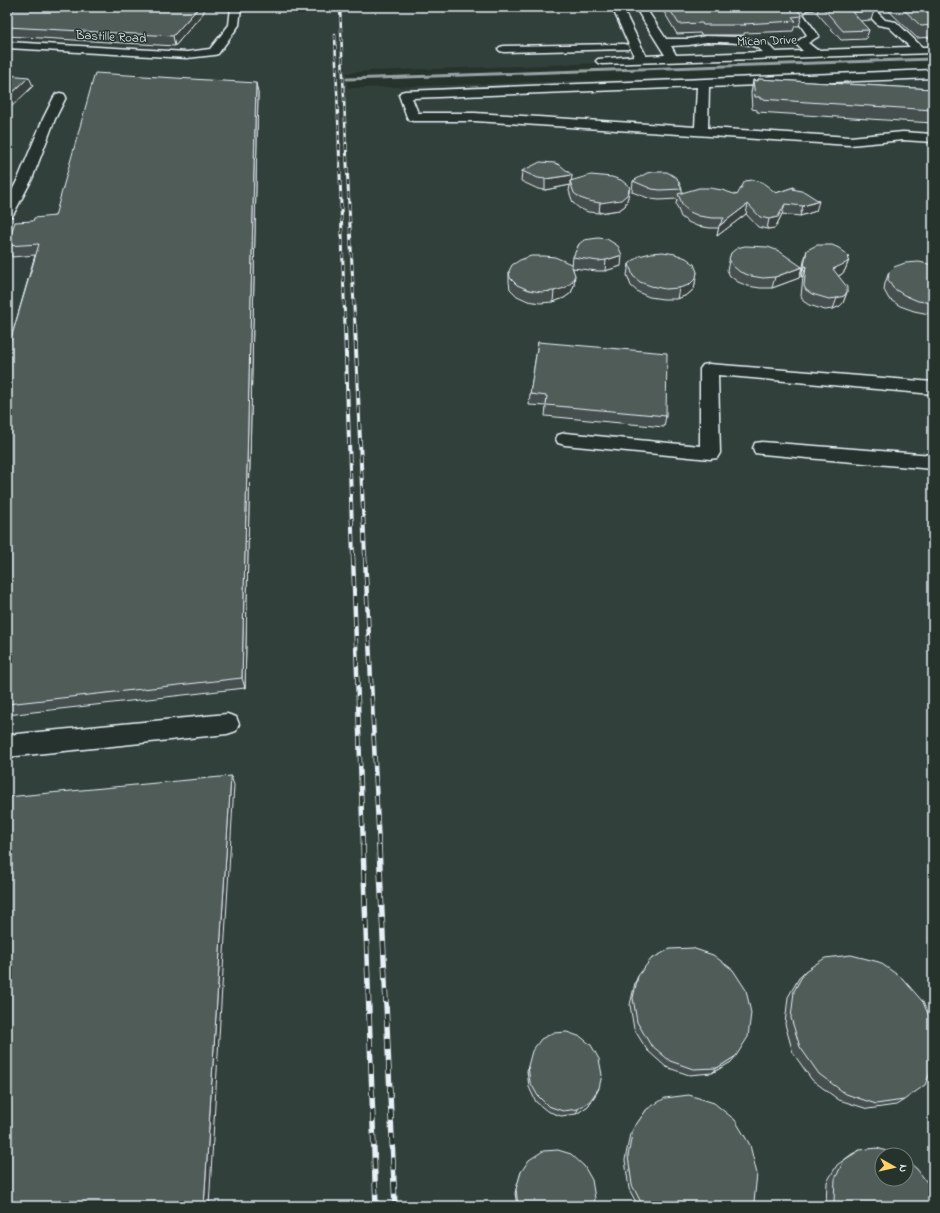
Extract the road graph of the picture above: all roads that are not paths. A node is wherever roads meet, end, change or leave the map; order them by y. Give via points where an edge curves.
1 (236, 7) edge
2 (617, 7) edge
3 (640, 7) edge
4 (810, 7) edge
5 (866, 7) edge
6 (884, 23) junction
7 (869, 25) edge
8 (933, 40) edge
9 (880, 41) dead end
10 (909, 41) junction
11 (663, 43) junction
12 (801, 43) junction
13 (7, 45) edge
14 (636, 46) junction
15 (504, 49) dead end
16 (919, 50) junction
17 (933, 50) edge
18 (891, 51) junction
19 (814, 54) junction
20 (772, 55) junction
21 (792, 55) junction
22 (673, 59) junction
23 (642, 60) junction
24 (602, 61) dead end
25 (933, 74) edge
26 (703, 83) junction
27 (60, 97) dead end
28 (701, 132) junction
29 (933, 138) edge
30 (7, 213) edge
31 (933, 388) edge
32 (565, 439) dead end
33 (762, 448) dead end
34 (933, 462) edge
35 (227, 724) dead end
36 (7, 746) edge

1 - 13 street, Bastille Road via 234,25 214,52 187,55
2 - 14 street
3 - 11 street
4 - 12 street via 803,7 798,14 813,36
5 - 6 street
6 - 7 street
6 - 10 street via 892,24
8 - 10 street
9 - 18 street
10 - 16 street
11 - 20 street via 706,39 742,40 763,45
11 - 22 street
12 - 19 street
12 - 21 street via 783,44
14 - 15 street
14 - 23 street
16 - 17 street, Mican Drive
16 - 18 street, Mican Drive
18 - 19 street, Mican Drive
19 - 21 street, Mican Drive
20 - 21 street, Mican Drive
20 - 22 street, Mican Drive
22 - 23 street, Mican Drive
23 - 24 street, Mican Drive
25 - 26 street
26 - 28 street
26 - 28 street via 406,95 413,117 475,118
27 - 30 street via 26,179
28 - 29 street via 850,141 903,136
31 - 32 street via 709,369 710,453
33 - 34 street
35 - 36 street

